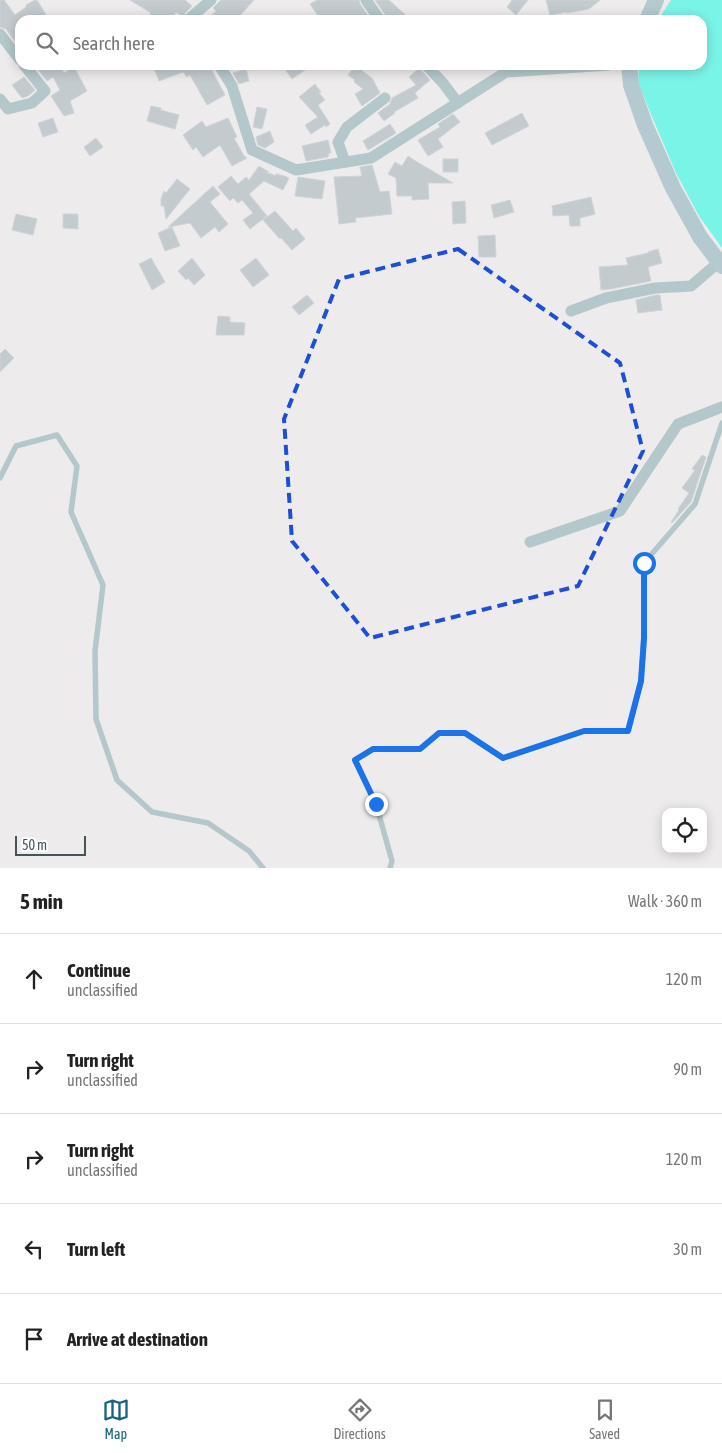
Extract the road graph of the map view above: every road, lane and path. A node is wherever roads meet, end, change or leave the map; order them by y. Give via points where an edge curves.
1 (211, 0) edge
2 (366, 0) edge
3 (656, 0) edge
4 (194, 15) edge
5 (376, 15) edge
6 (648, 15) edge
7 (0, 34) edge
8 (15, 54) edge
9 (28, 70) edge
10 (223, 70) edge
11 (430, 70) edge
12 (535, 70) edge
13 (630, 70) edge
14 (0, 98) edge
15 (385, 98) dead end
16 (458, 103) junction
17 (345, 162) junction
18 (720, 264) edge
19 (571, 311) dead end
20 (722, 407) edge
21 (722, 423) edge
22 (0, 478) edge
23 (530, 542) dead end
24 (263, 868) edge
25 (390, 868) edge

1 - 4 street
2 - 5 street
3 - 6 main road
7 - 8 street
9 - 14 street via 45,91 32,103 8,109
10 - 17 street via 232,86 252,150 296,170
11 - 16 street
12 - 16 street via 506,72
13 - 18 main road via 631,85 645,125 673,188 700,238
15 - 17 street via 347,127 338,142
16 - 17 street via 371,158
18 - 19 street via 691,286 655,288 606,298
20 - 23 street via 678,424 620,511
21 - 25 lane via 695,504 644,563 641,681 628,731 584,731 503,758 465,733 439,733 420,749 373,749 355,760 376,804 392,861
22 - 24 lane via 16,446 57,435 78,466 71,512 103,585 95,651 96,719 117,780 152,812 208,823 249,851

